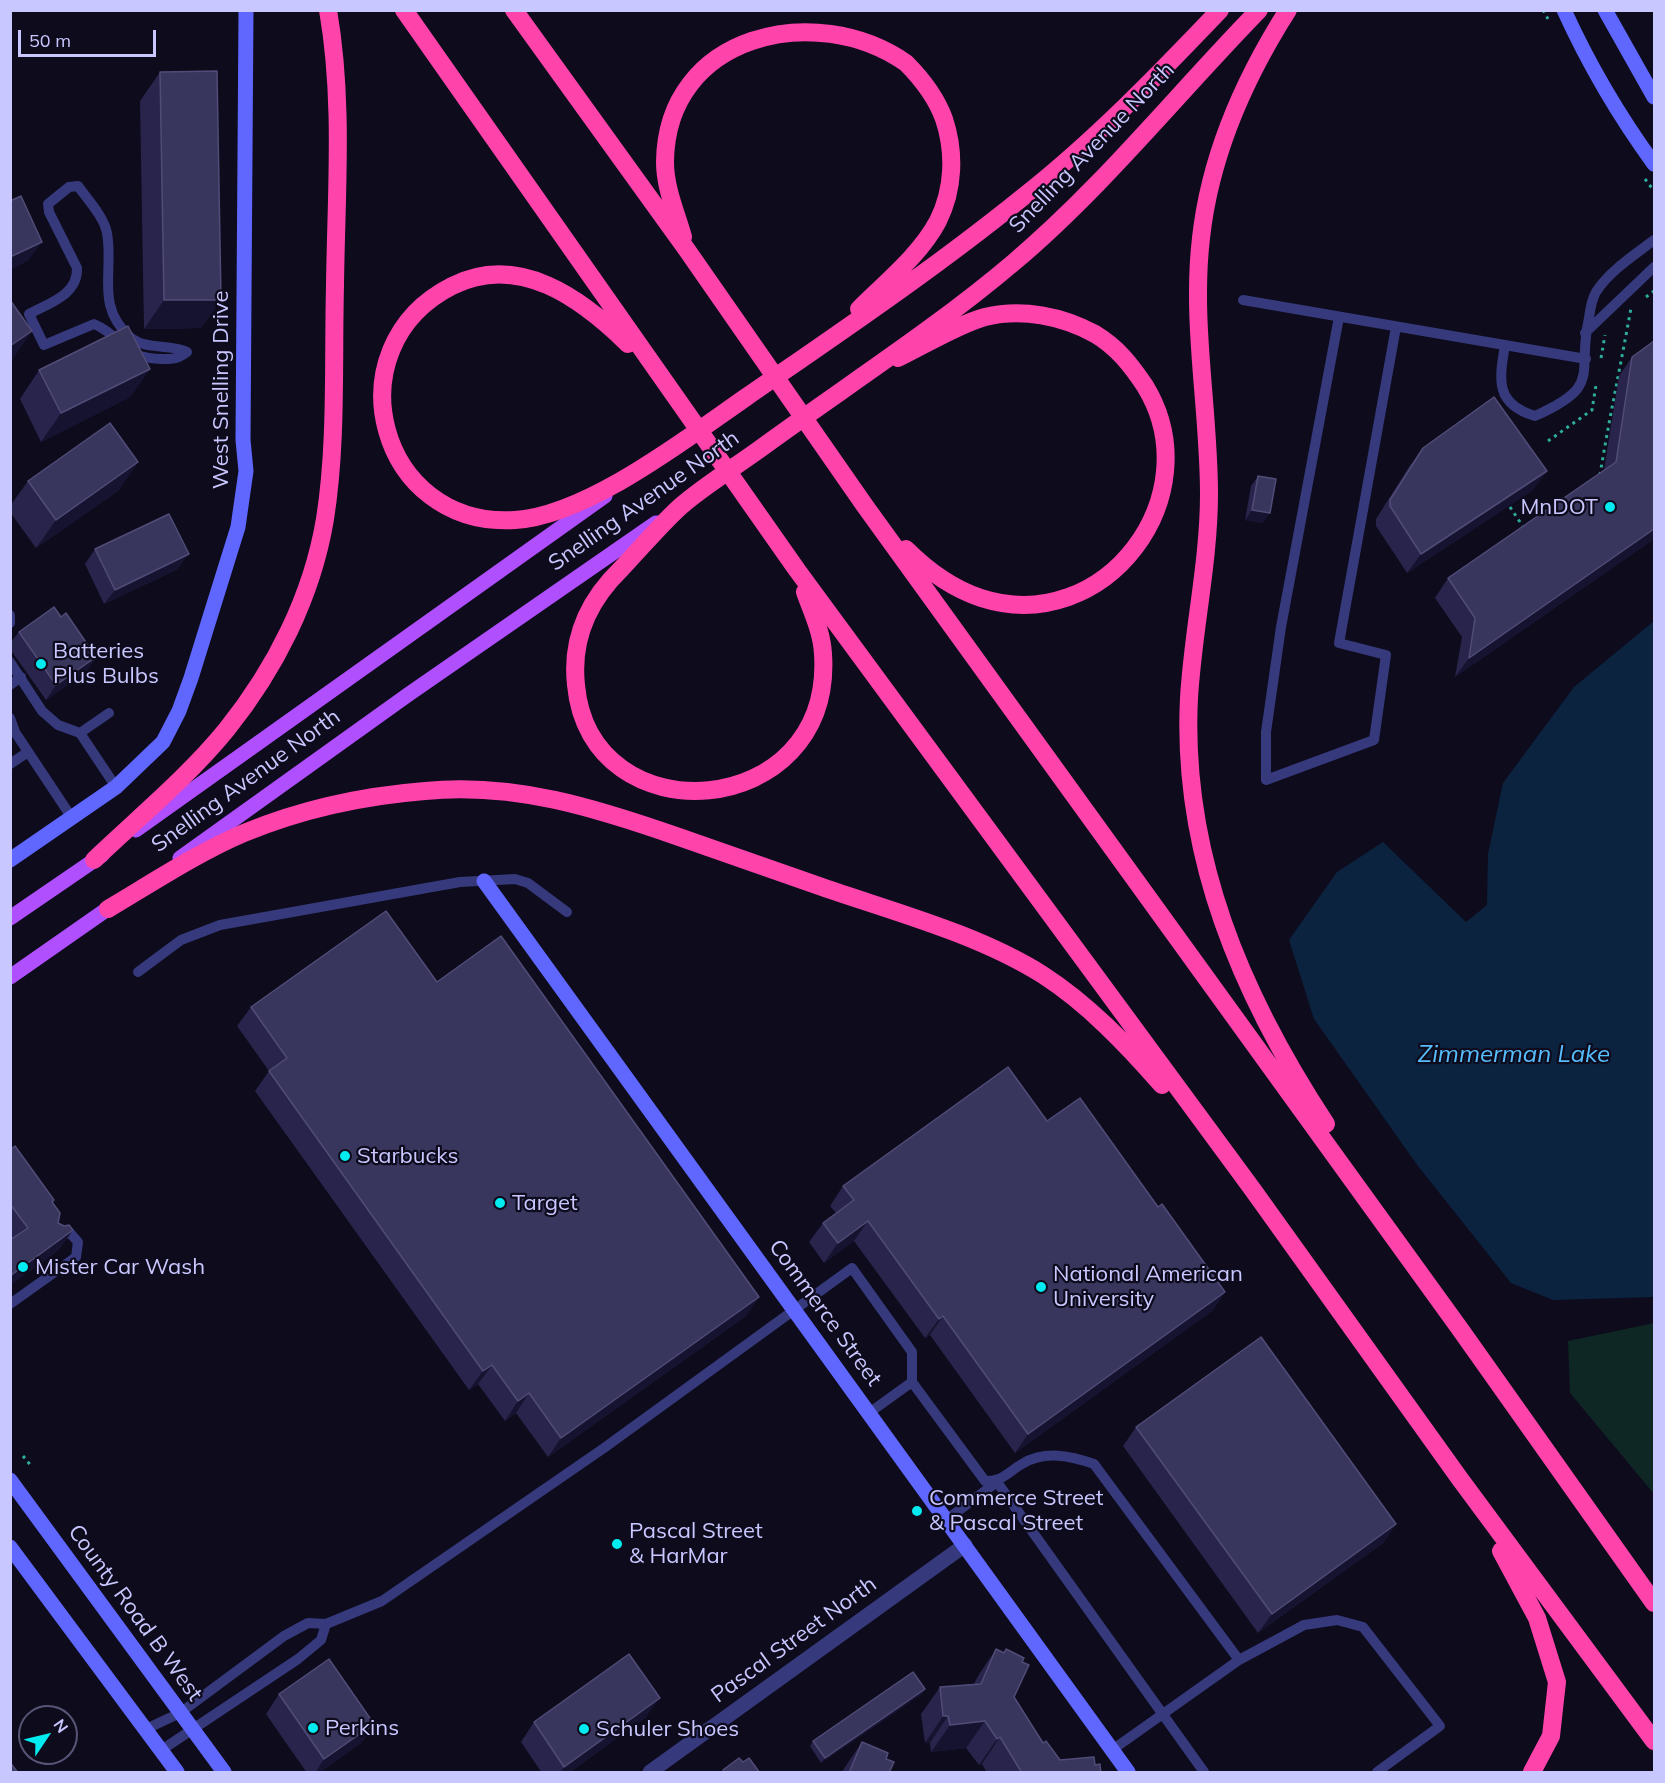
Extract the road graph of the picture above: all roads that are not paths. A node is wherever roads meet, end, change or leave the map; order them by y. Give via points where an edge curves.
1 (246, 10) edge
2 (328, 10) edge
3 (404, 10) edge
4 (514, 10) edge
5 (1220, 10) edge
6 (1259, 10) edge
7 (1288, 10) edge
8 (1564, 10) edge
9 (1605, 10) edge
10 (1654, 97) edge
11 (1654, 164) edge
12 (1654, 240) edge
13 (687, 250) junction
14 (1654, 267) edge
15 (1243, 300) dead end
16 (1339, 318) junction
17 (1396, 327) junction
18 (1585, 333) junction
19 (830, 339) junction
20 (1505, 345) junction
21 (187, 352) joint
22 (1586, 359) junction
23 (856, 378) junction
24 (668, 388) junction
25 (655, 460) junction
26 (681, 506) junction
27 (865, 506) junction
28 (797, 570) junction
29 (10, 615) edge
30 (10, 623) edge
31 (10, 662) edge
32 (21, 677) junction
33 (10, 685) edge
34 (109, 712) dead end
35 (10, 718) edge
36 (80, 733) junction
37 (28, 752) junction
38 (10, 764) edge
39 (117, 787) junction
40 (72, 818) junction
41 (10, 861) edge
42 (93, 861) junction
43 (484, 881) junction
44 (108, 909) junction
45 (567, 912) dead end
46 (10, 918) edge
47 (138, 972) dead end
48 (10, 977) edge
49 (1253, 1190) junction
50 (51, 1238) edge
51 (10, 1304) edge
52 (795, 1310) junction
53 (1460, 1329) junction
54 (912, 1382) junction
55 (869, 1413) junction
56 (1460, 1479) junction
57 (10, 1480) edge
58 (997, 1482) junction
59 (946, 1520) junction
60 (965, 1545) junction
61 (10, 1547) edge
62 (1654, 1603) edge
63 (326, 1624) junction
64 (1239, 1660) junction
65 (180, 1713) junction
66 (1162, 1714) junction
67 (144, 1730) junction
68 (193, 1732) junction
69 (1654, 1741) edge
70 (1112, 1750) junction
71 (160, 1751) junction
72 (177, 1773) edge
73 (224, 1773) edge
74 (650, 1773) edge
75 (1128, 1773) edge
76 (1204, 1773) edge
77 (1377, 1773) edge
78 (1532, 1773) edge

1 - 39 street, West Snelling Drive via 244,498 179,711 163,742
2 - 42 highway via 338,85 332,424 330,483 314,567 293,622 254,694 196,763
3 - 24 highway
4 - 13 highway
5 - 19 highway, Snelling Avenue North via 1114,117 1026,195 910,284
6 - 23 highway, Snelling Avenue North via 1041,238 955,307
7 - 53 highway via 1232,114 1216,161 1201,238 1200,328 1209,497 1190,691 1193,791 1218,906 1252,997 1314,1106
8 - 11 street via 1587,60
9 - 10 street
12 - 18 lane via 1596,292
13 - 19 highway via 667,184 665,161 674,114 685,89 702,67 727,44 775,24 825,22 871,37 913,70 936,101 948,130 951,175 938,221 921,246
13 - 27 highway
14 - 18 lane
15 - 16 lane
16 - 17 lane
16 - 17 lane via 1281,627 1266,732 1266,780 1374,740 1386,655 1338,643
17 - 20 lane
18 - 22 lane
19 - 25 highway, Snelling Avenue North
20 - 22 lane
20 - 22 lane via 1499,379 1505,395 1519,411 1535,416 1579,389 1586,375
21 - 21 lane via 130,337 108,304 107,232 102,221 78,186 53,198 48,204 49,212 77,268 77,277 66,294 29,314 44,345 94,324 135,355 179,358
23 - 26 highway, Snelling Avenue North
23 - 27 highway via 984,317 1034,314 1060,320 1102,339 1123,355 1151,396 1162,421 1166,446 1161,499 1141,541 1104,579 1059,599 1010,603 959,590 936,576
24 - 25 highway via 615,332 580,302 549,285 512,275 461,281 429,301 394,342 383,376 384,424 396,456 431,497 471,517 494,521 540,517 564,510
24 - 28 highway
25 - 42 main road, Snelling Avenue North
26 - 28 highway via 609,580 595,599 576,645 574,669 584,718 605,752 641,779 663,788 719,791 746,783 770,769 800,741 820,698 823,652 820,632
26 - 44 main road, Snelling Avenue North
27 - 53 highway
28 - 49 highway
29 - 30 lane
31 - 32 lane
32 - 33 lane
32 - 36 lane via 50,720
34 - 36 lane
35 - 37 lane
36 - 39 lane
37 - 38 lane
37 - 40 lane
39 - 40 street, West Snelling Drive
40 - 41 street, West Snelling Drive
42 - 46 main road, Snelling Avenue North
43 - 45 lane via 515,879 528,883
43 - 47 lane via 220,925 181,940
43 - 52 street, Commerce Street
44 - 48 main road, Snelling Avenue North
44 - 49 highway via 243,834 291,815 341,802 427,790 467,789 563,800 866,902 1016,960 1044,976 1110,1029
49 - 56 highway
50 - 51 lane via 62,1232 71,1234 78,1242 76,1257
52 - 54 lane via 852,1268 912,1352
52 - 55 street, Commerce Street
52 - 63 lane via 382,1601
53 - 62 highway
54 - 55 lane
54 - 58 lane via 985,1481
55 - 59 street, Commerce Street
56 - 69 highway
56 - 78 highway via 1537,1618 1552,1660 1557,1683 1551,1736
57 - 65 street, County Road B West
58 - 59 lane
58 - 64 lane via 1023,1462 1050,1455 1070,1455 1094,1464
58 - 66 lane
59 - 60 street, Commerce Street
60 - 70 street, Commerce Street
60 - 74 street, Pascal Street North
61 - 67 street
63 - 65 lane via 308,1623 285,1636
63 - 68 lane via 321,1640 298,1659
64 - 66 lane
64 - 77 lane via 1304,1625 1337,1620 1363,1626 1440,1726
65 - 67 lane
65 - 68 street, County Road B West
66 - 70 lane
66 - 76 lane
67 - 71 street
68 - 71 lane
68 - 73 street, County Road B West
70 - 75 street, Commerce Street
71 - 72 street

